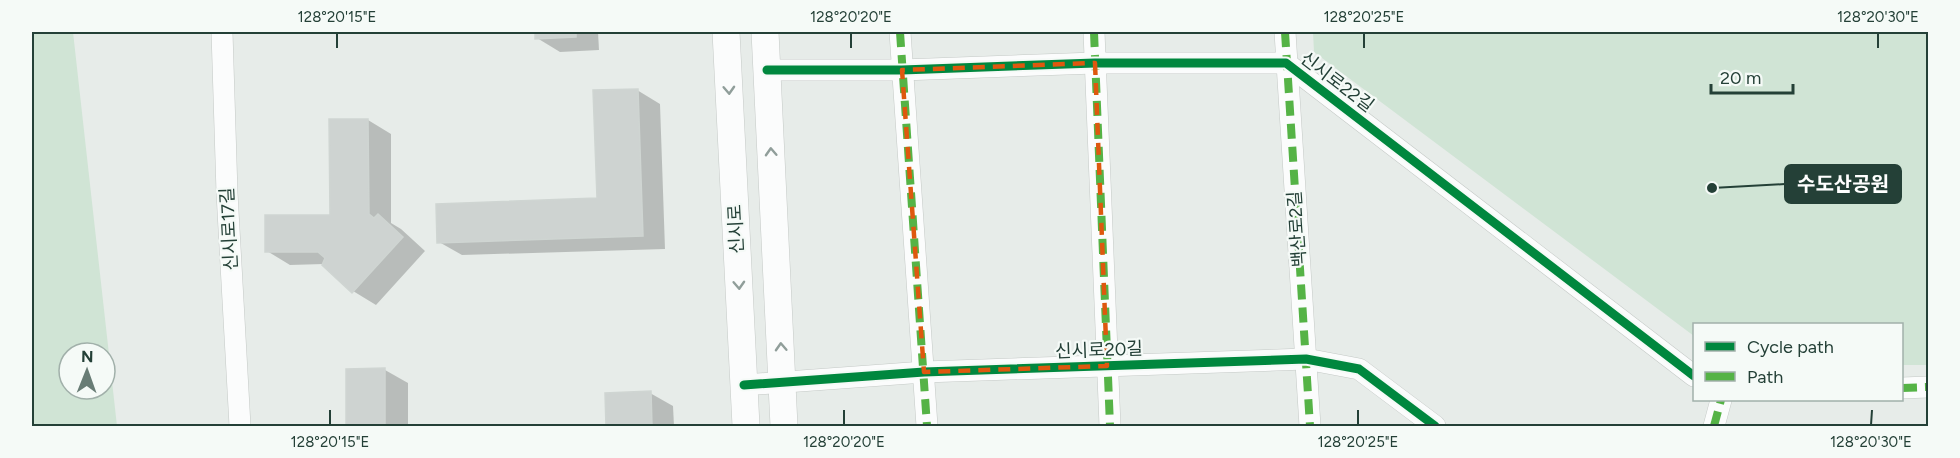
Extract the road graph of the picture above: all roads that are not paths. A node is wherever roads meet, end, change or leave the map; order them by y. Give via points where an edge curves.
1 (222, 32) edge
2 (726, 32) edge
3 (765, 32) edge
4 (900, 32) edge
5 (1094, 32) edge
6 (1285, 32) edge
7 (1095, 63) junction
8 (1286, 63) junction
9 (767, 70) junction
10 (902, 70) junction
11 (1306, 359) junction
12 (1107, 366) junction
13 (924, 372) junction
14 (1693, 374) edge
15 (783, 383) junction
16 (744, 385) junction
17 (1929, 387) edge
18 (1903, 388) edge
19 (1720, 401) edge
20 (240, 426) edge
21 (746, 426) edge
22 (784, 426) edge
23 (927, 426) edge
24 (1110, 426) edge
25 (1310, 426) edge
26 (1435, 426) edge
27 (1714, 426) edge

1 - 20 street, 신시로17길
2 -> 16 street, 신시로
3 - 9 street
4 - 10 street
5 - 7 street
6 - 8 street, 백산로2길
7 - 8 street, 신시로22길
7 - 10 street, 신시로22길
7 - 12 street, 신시로20길
8 - 11 street, 백산로2길
8 - 14 street, 신시로22길
9 - 10 street, 신시로22길
15 -> 9 street
10 - 13 street
11 - 12 street, 신시로20길
11 - 25 street, 백산로2길
11 - 26 street, 신시로20길 via 1359,369
12 - 13 street, 신시로20길
12 - 24 street
13 - 15 street, 신시로20길
13 - 23 street
15 - 16 street, 신시로20길
15 - 22 street
16 - 21 street, 신시로
17 - 18 street
19 - 27 street

